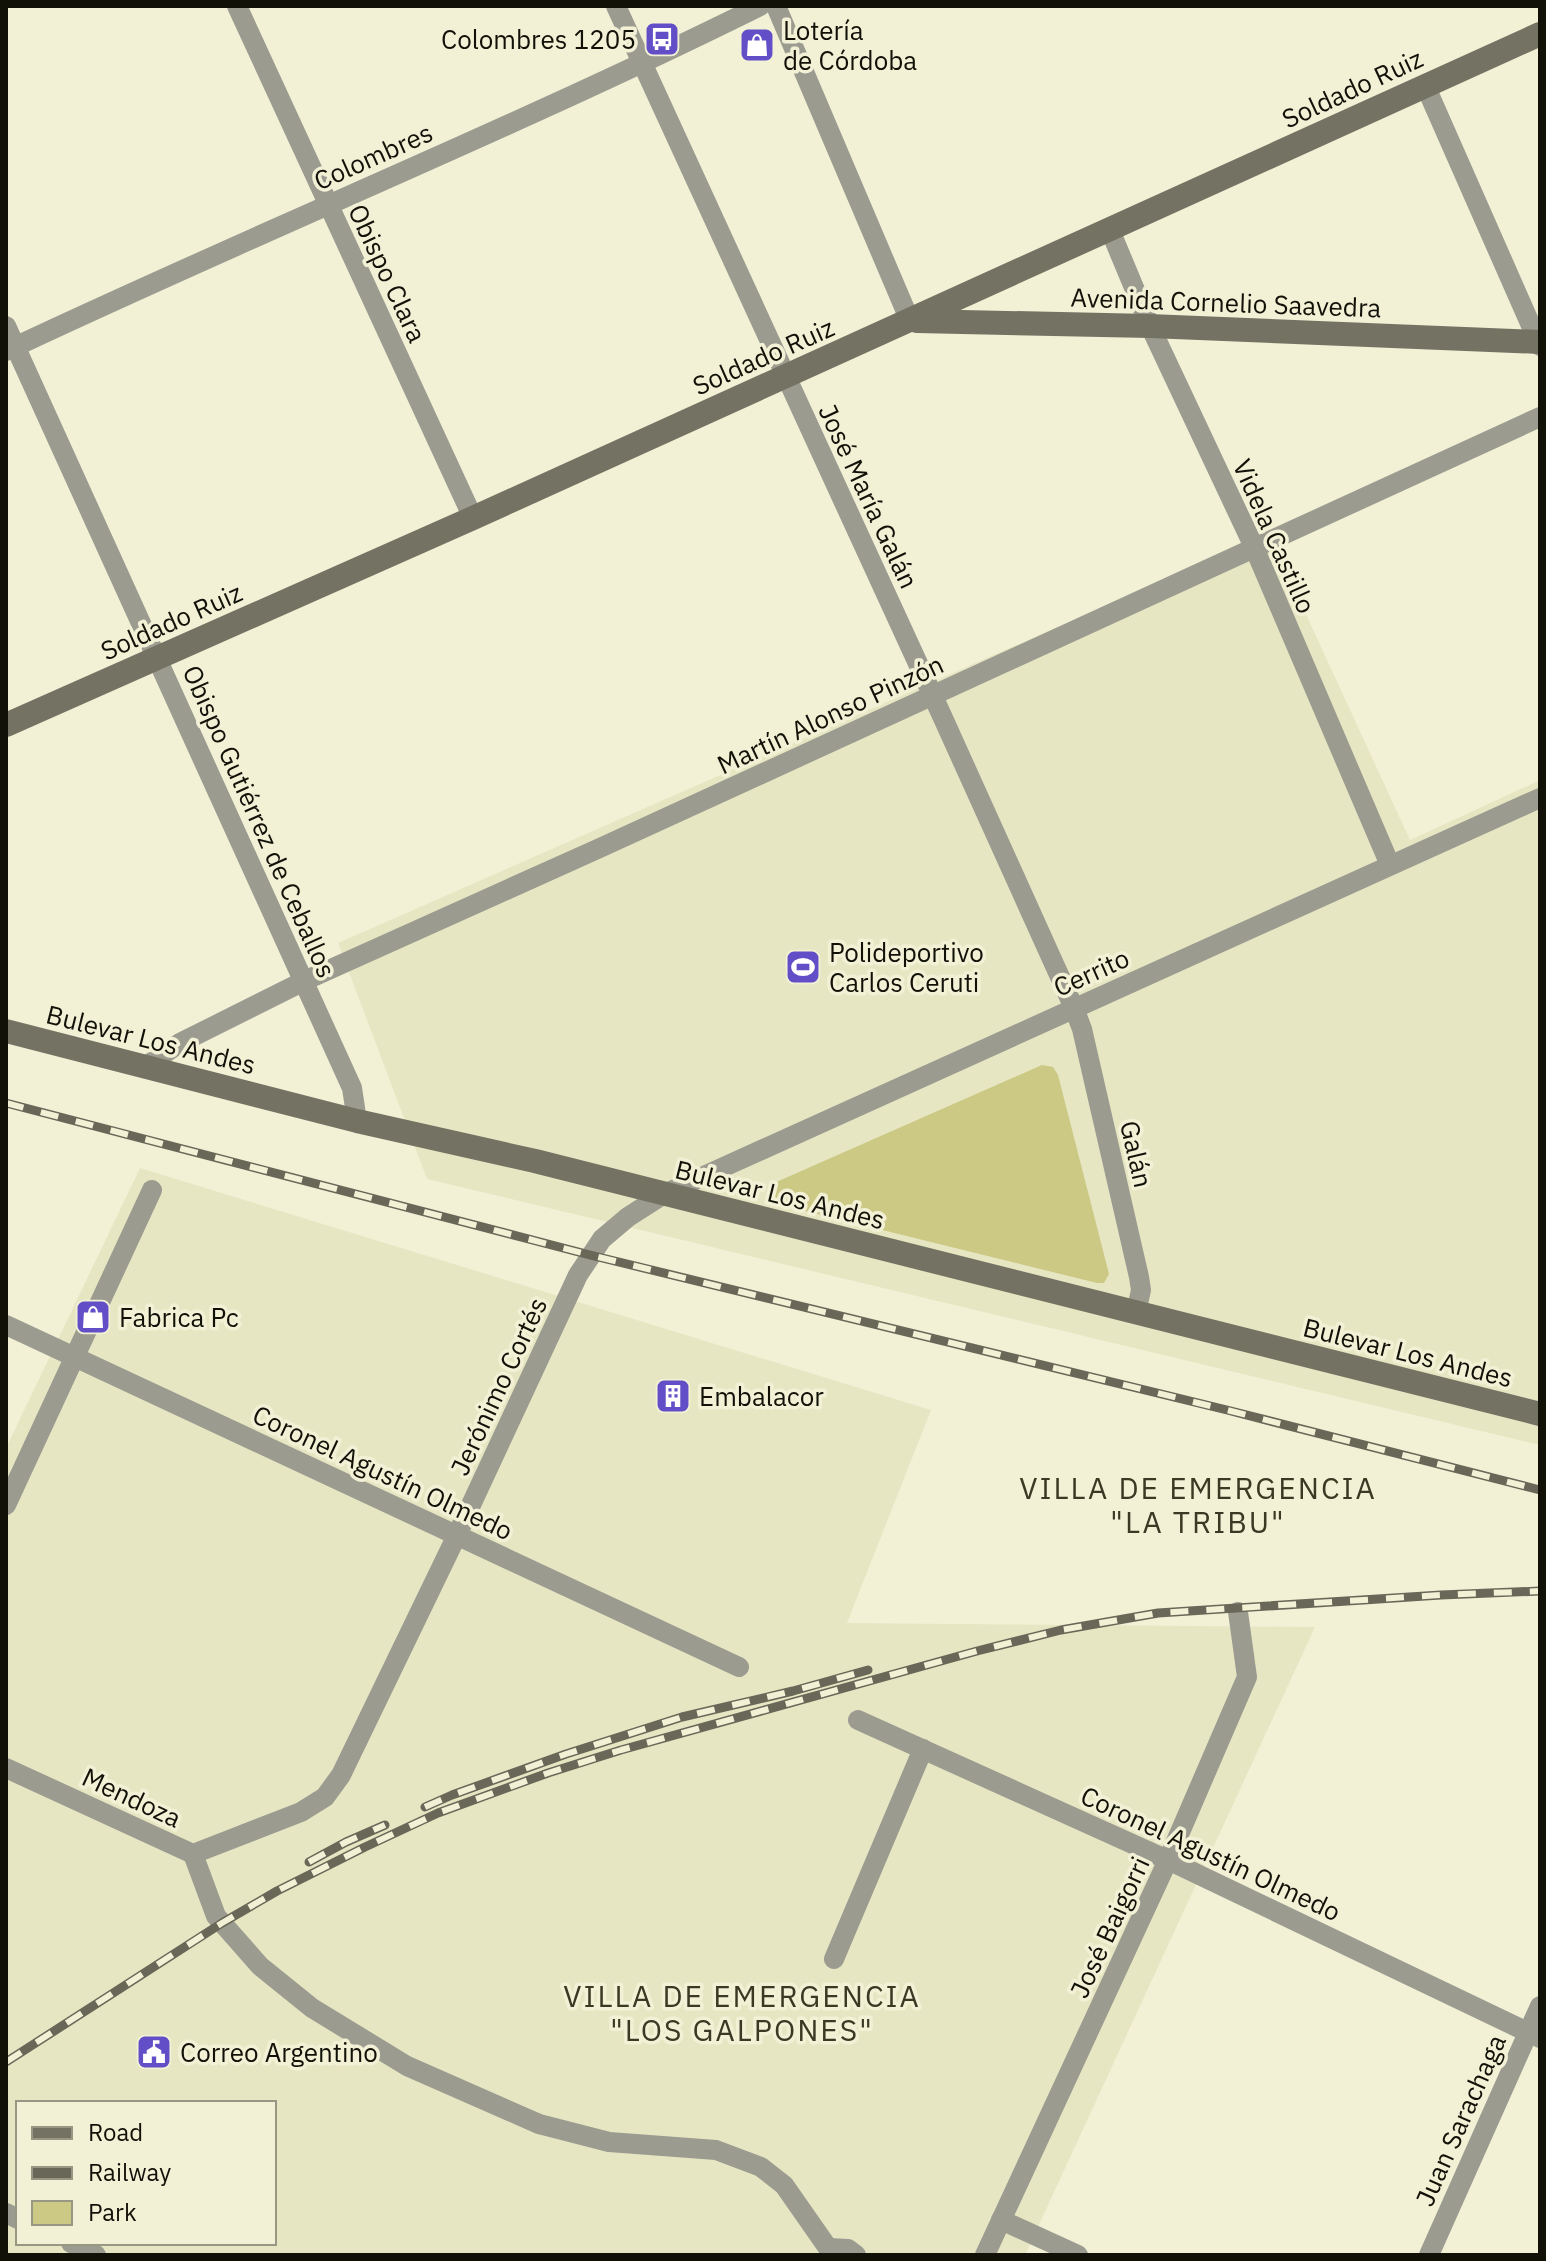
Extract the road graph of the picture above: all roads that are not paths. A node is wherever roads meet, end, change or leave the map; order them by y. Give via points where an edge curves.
1 (237, 6) edge
2 (616, 6) edge
3 (760, 6) edge
4 (776, 6) edge
5 (1540, 34) edge
6 (642, 64) junction
7 (1425, 85) junction
8 (327, 204) junction
9 (1110, 230) junction
10 (910, 321) junction
11 (6, 326) edge
12 (1150, 326) junction
13 (1539, 344) edge
14 (11, 349) edge
15 (785, 376) junction
16 (1540, 417) edge
17 (473, 518) junction
18 (1254, 547) junction
19 (157, 657) junction
20 (932, 695) junction
21 (6, 725) edge
22 (1540, 798) edge
23 (1390, 865) junction
24 (304, 981) junction
25 (1074, 1008) junction
26 (6, 1031) edge
27 (146, 1066) junction
28 (357, 1121) junction
29 (152, 1190) dead end
30 (664, 1194) junction
31 (1136, 1313) junction
32 (6, 1325) edge
33 (74, 1358) junction
34 (1540, 1414) edge
35 (6, 1505) edge
36 (457, 1535) junction
37 (1238, 1612) dead end
38 (739, 1667) dead end
39 (858, 1720) dead end
40 (923, 1749) junction
41 (6, 1768) edge
42 (325, 1797) joint
43 (193, 1854) junction
44 (1168, 1860) junction
45 (834, 1959) dead end
46 (1540, 2006) edge
47 (1534, 2035) edge
48 (1001, 2220) junction
49 (75, 2245) edge
50 (829, 2252) edge
51 (96, 2255) edge
52 (856, 2255) edge
53 (985, 2255) edge
54 (1078, 2255) edge
55 (1429, 2255) edge

1 - 8 street, Obispo Clara
2 - 6 street, José María Galán
3 - 6 street, Colombres
4 - 10 street
5 - 7 main road, Soldado Ruiz
6 - 8 street, Colombres
6 - 15 street, José María Galán
7 - 9 main road, Soldado Ruiz
7 - 13 street
8 - 14 street, Colombres
8 - 17 street, Obispo Clara
9 - 10 main road, Soldado Ruiz
9 - 12 street, Videla Castillo
10 - 12 main road, Avenida Cornelio Saavedra
10 - 15 main road, Soldado Ruiz
11 - 14 street, Obispo Gutiérrez de Ceballos
12 - 13 main road, Avenida Cornelio Saavedra
12 - 18 street, Videla Castillo
14 - 19 street, Obispo Gutiérrez de Ceballos
15 - 17 main road, Soldado Ruiz
15 - 20 street, José María Galán
16 - 18 street, Martín Alonso Pinzón
17 - 19 main road, Soldado Ruiz
18 - 20 street, Martín Alonso Pinzón
18 - 23 street, Videla Castillo
19 - 21 main road, Soldado Ruiz
19 - 24 street, Obispo Gutiérrez de Ceballos
20 - 24 street, Martín Alonso Pinzón
20 - 25 street, José María Galán
22 - 23 street, Cerrito
23 - 25 street, Cerrito
24 - 27 street, Martín Alonso Pinzón via 180,1043
24 - 28 street, Obispo Gutiérrez de Ceballos via 352,1088
25 - 30 street, Cerrito
25 - 31 street, Galán via 1139,1277
26 - 27 main road, Bulevar Los Andes
27 - 28 main road, Bulevar Los Andes
28 - 30 main road, Bulevar Los Andes
29 - 33 street
30 - 31 main road, Bulevar Los Andes
30 - 36 street, Jerónimo Cortés via 628,1217 590,1255
31 - 34 main road, Bulevar Los Andes
32 - 33 street, Coronel Agustín Olmedo
33 - 35 street
33 - 36 street, Coronel Agustín Olmedo
36 - 38 street, Coronel Agustín Olmedo
36 - 42 street, Jerónimo Cortés via 341,1775
37 - 44 street, José Baigorri via 1247,1677
39 - 40 street, Coronel Agustín Olmedo
40 - 44 street, Coronel Agustín Olmedo
40 - 45 street
41 - 43 street, Mendoza
42 - 43 street, Mendoza via 301,1812
43 - 50 street via 216,1916 260,1966 312,2008 407,2066 539,2124 609,2142 716,2150 761,2167 784,2185
44 - 47 street, Coronel Agustín Olmedo
44 - 48 street, José Baigorri
46 - 47 street, Juan Sarachaga
47 - 55 street, Juan Sarachaga
48 - 53 street, José Baigorri
48 - 54 street
49 - 51 street
50 - 52 street via 848,2249

